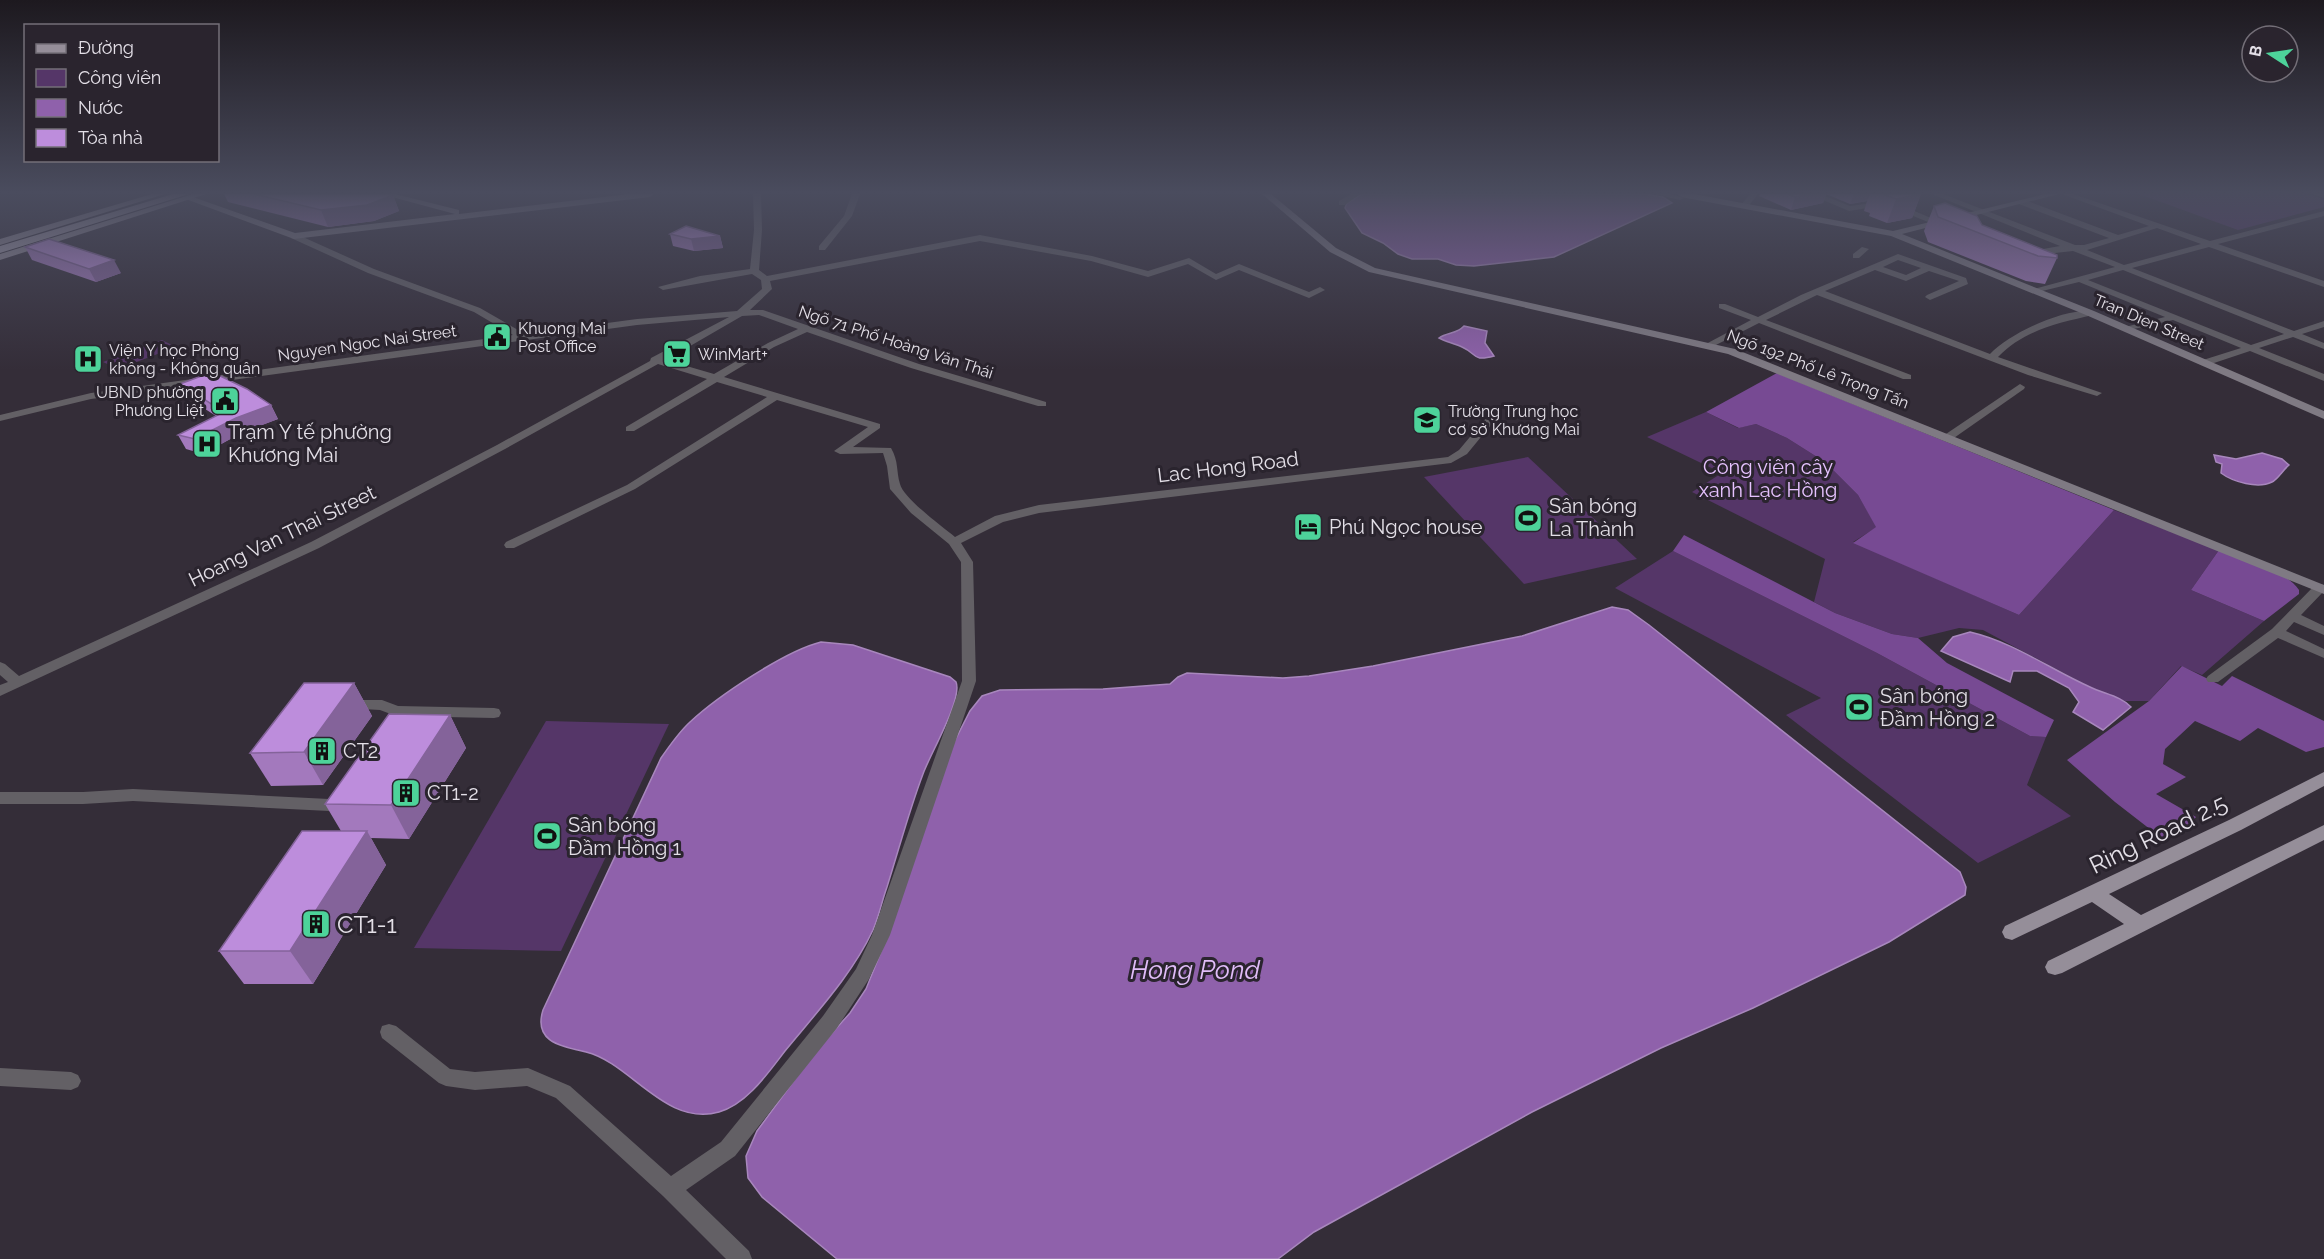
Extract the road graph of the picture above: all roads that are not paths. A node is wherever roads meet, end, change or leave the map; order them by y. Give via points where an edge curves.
1 (330, 253) edge
2 (756, 253) edge
3 (897, 253) edge
4 (1055, 253) edge
5 (1341, 253) edge
6 (1860, 253) edge
7 (1940, 253) edge
8 (2038, 253) edge
9 (2086, 253) edge
10 (2172, 253) edge
11 (2235, 253) edge
12 (1856, 256) dead end
13 (2022, 257) edge
14 (1875, 267) junction
15 (1930, 267) junction
16 (2121, 267) junction
17 (754, 271) junction
18 (765, 279) junction
19 (2052, 279) edge
20 (2078, 279) junction
21 (2063, 283) junction
22 (2324, 284) edge
23 (663, 288) dead end
24 (1320, 290) dead end
25 (2037, 291) junction
26 (1818, 292) junction
27 (1930, 297) dead end
28 (1722, 306) dead end
29 (741, 313) junction
30 (2090, 313) junction
31 (2174, 317) junction
32 (1760, 320) junction
33 (2324, 324) edge
34 (805, 328) junction
35 (2128, 329) junction
36 (2291, 334) junction
37 (523, 337) junction
38 (1709, 345) junction
39 (2324, 346) edge
40 (2250, 348) junction
41 (1992, 357) junction
42 (655, 360) junction
43 (2207, 362) junction
44 (1907, 377) dead end
45 (2324, 378) edge
46 (716, 379) junction
47 (2020, 387) dead end
48 (2097, 393) dead end
49 (775, 396) junction
50 (1042, 404) dead end
51 (1494, 415) dead end
52 (2324, 415) edge
53 (0, 418) edge
54 (630, 429) dead end
55 (1947, 438) junction
56 (954, 542) junction
57 (510, 545) dead end
58 (2322, 589) edge
59 (2293, 617) junction
60 (2324, 631) edge
61 (2277, 632) junction
62 (2324, 654) edge
63 (0, 667) edge
64 (2213, 679) dead end
65 (18, 683) junction
66 (0, 691) edge
67 (334, 705) edge
68 (494, 713) dead end
69 (2324, 778) edge
70 (0, 798) edge
71 (328, 806) edge
72 (2324, 832) edge
73 (2095, 894) junction
74 (2139, 924) junction
75 (2012, 932) dead end
76 (2055, 967) dead end
77 (389, 1032) dead end
78 (0, 1077) edge
79 (71, 1081) dead end
80 (670, 1189) junction
81 (741, 1259) edge

1 - 37 street via 371,272 477,310
2 - 17 street
3 - 18 street
4 - 24 street via 1148,274 1189,261 1216,277 1239,267 1310,295
5 - 38 street, Ngõ 192 Phố Lê Trọng Tấn via 1372,270
6 - 12 street
7 - 25 street, Tran Dien Street
8 - 13 street
9 - 16 street
10 - 16 street
11 - 22 street
14 - 15 street via 1898,257
14 - 15 street via 1906,278
14 - 26 street
15 - 27 street via 1963,280 1963,284
16 - 20 street
16 - 36 street
17 - 18 street
17 - 23 street
18 - 29 street, Hoang Van Thai Street via 766,289
19 - 21 street
20 - 21 street
20 - 31 street
21 - 25 street
25 - 30 street, Tran Dien Street
26 - 32 street
26 - 41 street
28 - 32 street
29 - 34 street, Ngõ 71 Phố Hoàng Văn Thái via 760,312
29 - 37 street, Nguyen Ngoc Nai Street
29 - 42 street, Hoang Van Thai Street
30 - 35 street, Tran Dien Street
30 - 41 street via 2048,321 2000,348
31 - 35 street
31 - 40 street
32 - 38 street
32 - 44 street
33 - 36 street
34 - 46 street
34 - 50 street, Ngõ 71 Phố Hoàng Văn Thái
35 - 43 street, Tran Dien Street
36 - 39 street
36 - 40 street
37 - 53 street, Nguyen Ngoc Nai Street via 91,396
38 - 55 street, Ngõ 192 Phố Lê Trọng Tấn via 1772,366
40 - 43 street
40 - 45 street
41 - 48 street
42 - 46 street
42 - 65 street, Hoang Van Thai Street via 315,545
43 - 52 street, Tran Dien Street
46 - 49 street
46 - 54 street
47 - 55 street
49 - 56 street via 876,426 840,452 887,450 894,487
49 - 57 street via 631,487
51 - 56 street, Lac Hong Road via 1463,452 1451,460 1039,509 999,519
55 - 58 street, Ngõ 192 Phố Lê Trọng Tấn
56 - 80 street via 967,562 969,681 881,936 863,974 830,1022 728,1149
58 - 59 street
59 - 60 street
59 - 61 street
61 - 62 street
61 - 64 street
63 - 65 street
65 - 66 street, Hoang Van Thai Street
67 - 68 street
69 - 73 main road, Ring Road 2.5
70 - 71 street via 133,795
72 - 74 main road
73 - 74 main road
73 - 75 main road, Ring Road 2.5
74 - 76 main road
77 - 80 street via 446,1077 475,1081 528,1077 563,1092
78 - 79 street
80 - 81 street

